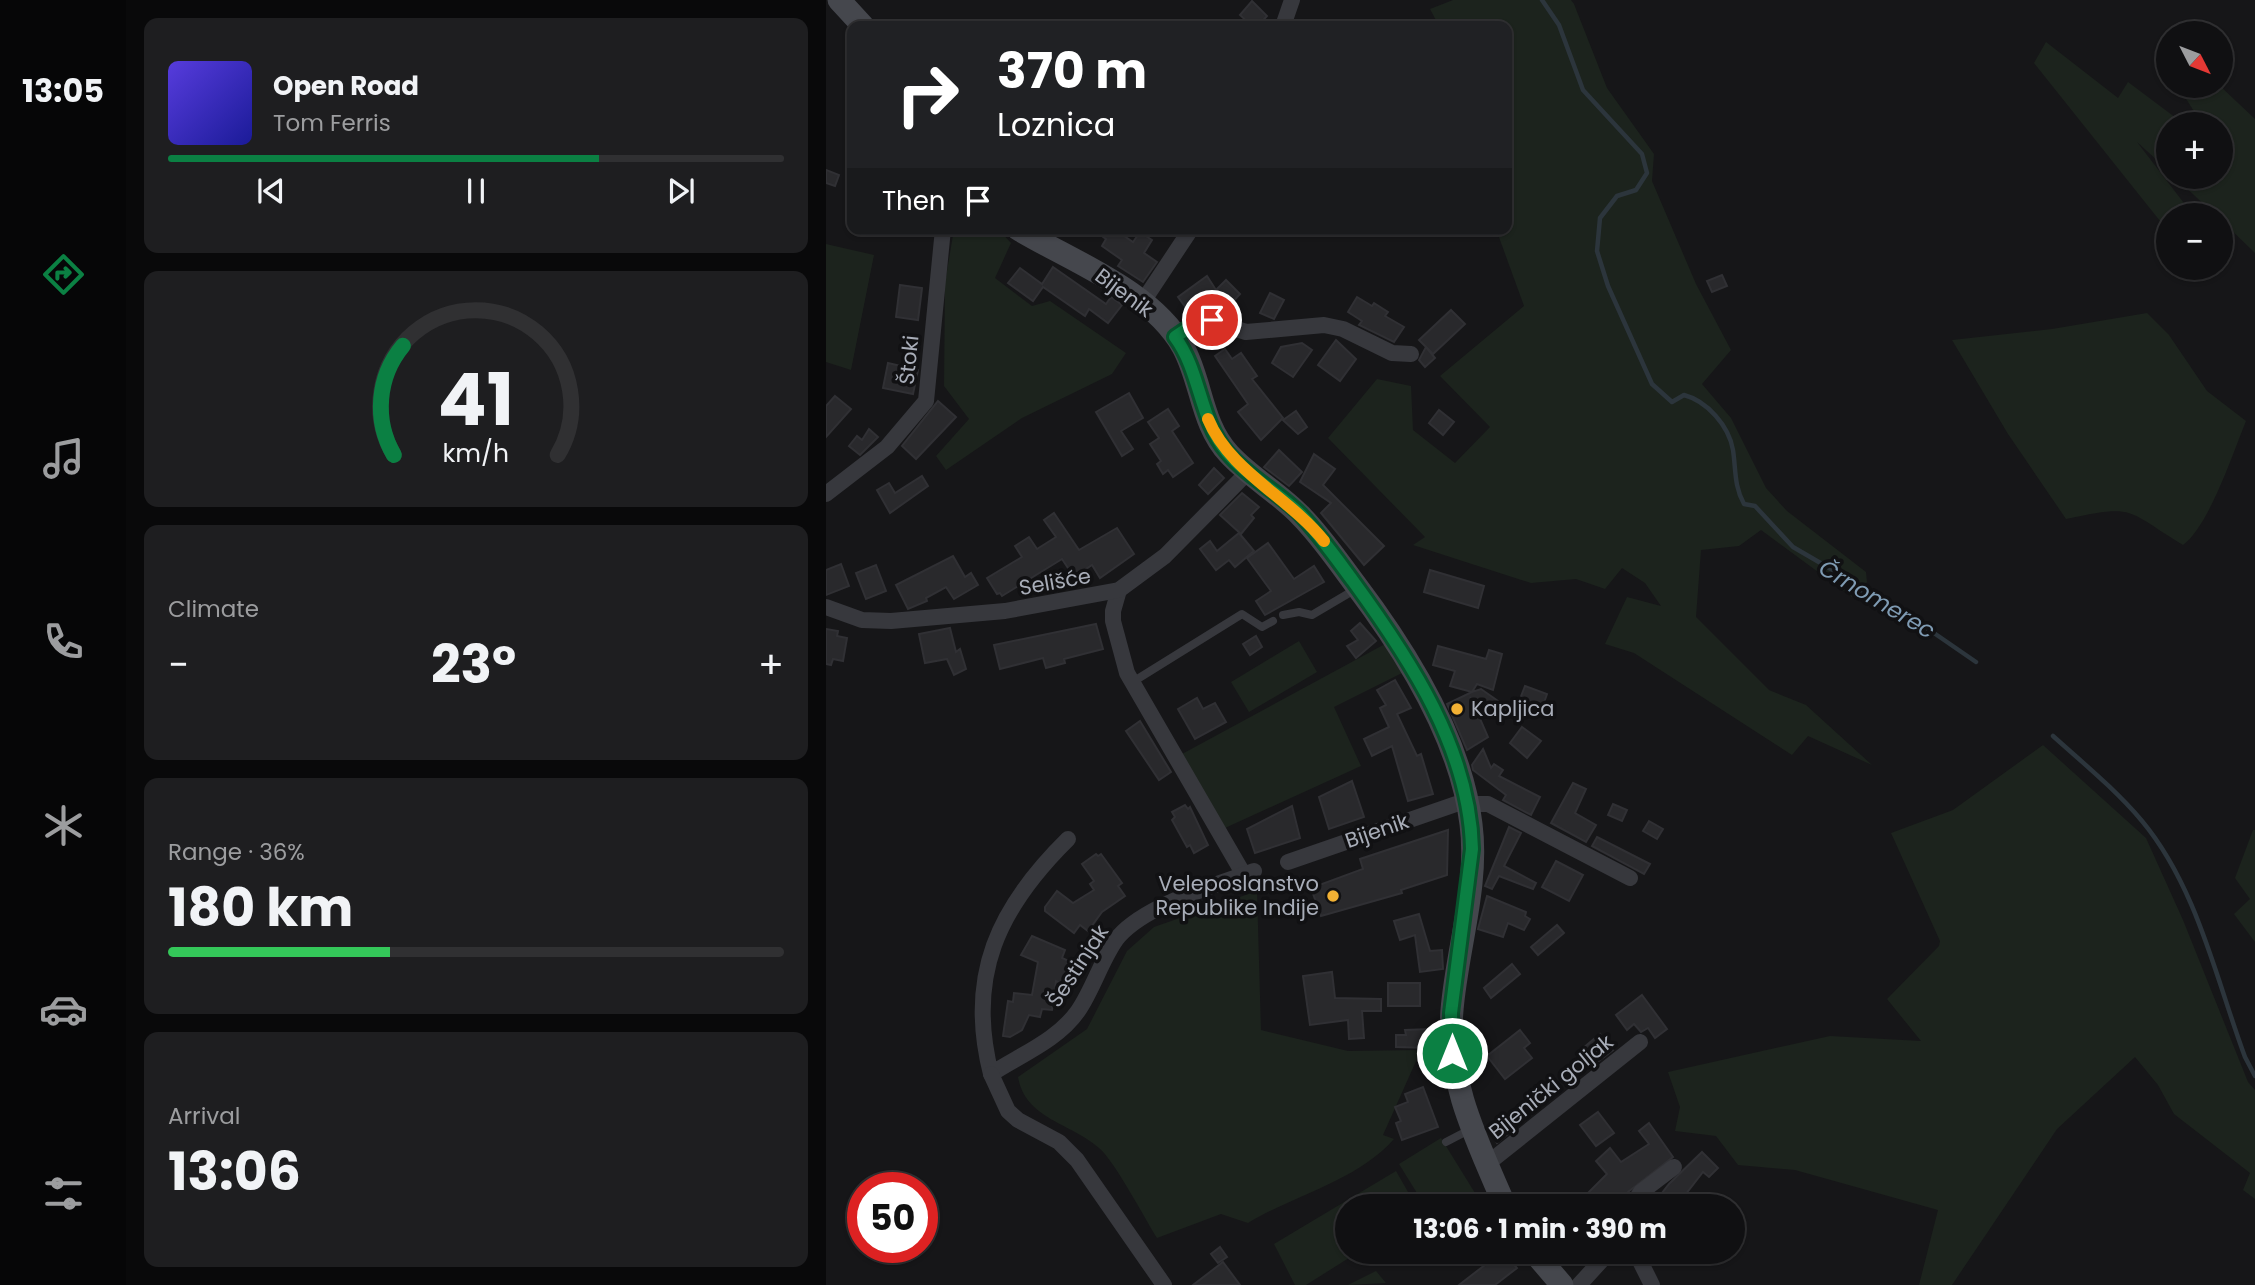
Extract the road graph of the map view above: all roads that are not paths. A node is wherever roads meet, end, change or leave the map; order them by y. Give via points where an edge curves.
1 (839, 0) edge
2 (1292, 0) edge
3 (858, 21) edge
4 (1285, 21) edge
5 (942, 235) edge
6 (1029, 235) edge
7 (1187, 235) edge
8 (1142, 303) junction
9 (1175, 337) junction
10 (1411, 354) dead end
11 (1248, 472) junction
12 (826, 494) edge
13 (1358, 587) junction
14 (1119, 590) junction
15 (826, 607) edge
16 (1283, 615) dead end
17 (1273, 621) dead end
18 (1131, 683) junction
19 (1468, 803) junction
20 (1068, 839) dead end
21 (1288, 862) dead end
22 (1630, 878) dead end
23 (1640, 1042) dead end
24 (991, 1074) junction
25 (1471, 1129) junction
26 (1446, 1142) dead end
27 (1488, 1164) junction
28 (1674, 1167) dead end
29 (1500, 1194) edge
30 (1640, 1194) edge
31 (1544, 1264) edge
32 (1598, 1264) edge
33 (1642, 1264) edge
34 (1164, 1285) edge
35 (1562, 1285) edge
36 (1579, 1285) edge
37 (1652, 1285) edge

1 - 3 main road
2 - 4 street
5 - 12 street, Štoki via 926,401 887,447
6 - 8 main road, Bijenik via 1098,272
7 - 8 street
8 - 9 main road, Bijenik
9 - 10 street via 1205,319 1246,332 1324,325 1343,329 1392,353
9 - 11 main road, Bijenik via 1194,374 1214,435
11 - 13 main road, Bijenik via 1315,530
11 - 14 street, Selišće via 1165,556
13 - 16 lane via 1312,615
13 - 19 main road, Bijenik via 1406,654 1424,688
14 - 15 street, Selišće via 1005,611 891,621 862,620
14 - 18 street, Šestinjak via 1113,621
17 - 18 lane via 1262,628 1242,614
18 - 24 street, Šestinjak via 1249,873 1143,916 1118,937 1076,1014 1055,1034
19 - 21 street, Bijenik
19 - 22 street via 1501,810
19 - 25 main road, Bijenik via 1471,878 1451,1040
20 - 24 street via 1022,888 989,957 981,1017
23 - 27 street, Bijenički goljak
24 - 34 street via 1008,1111 1059,1142 1077,1160
25 - 26 lane
25 - 27 main road, Bijenik
27 - 29 main road, Bijenik
28 - 30 street
31 - 35 main road
32 - 36 street
33 - 37 street

